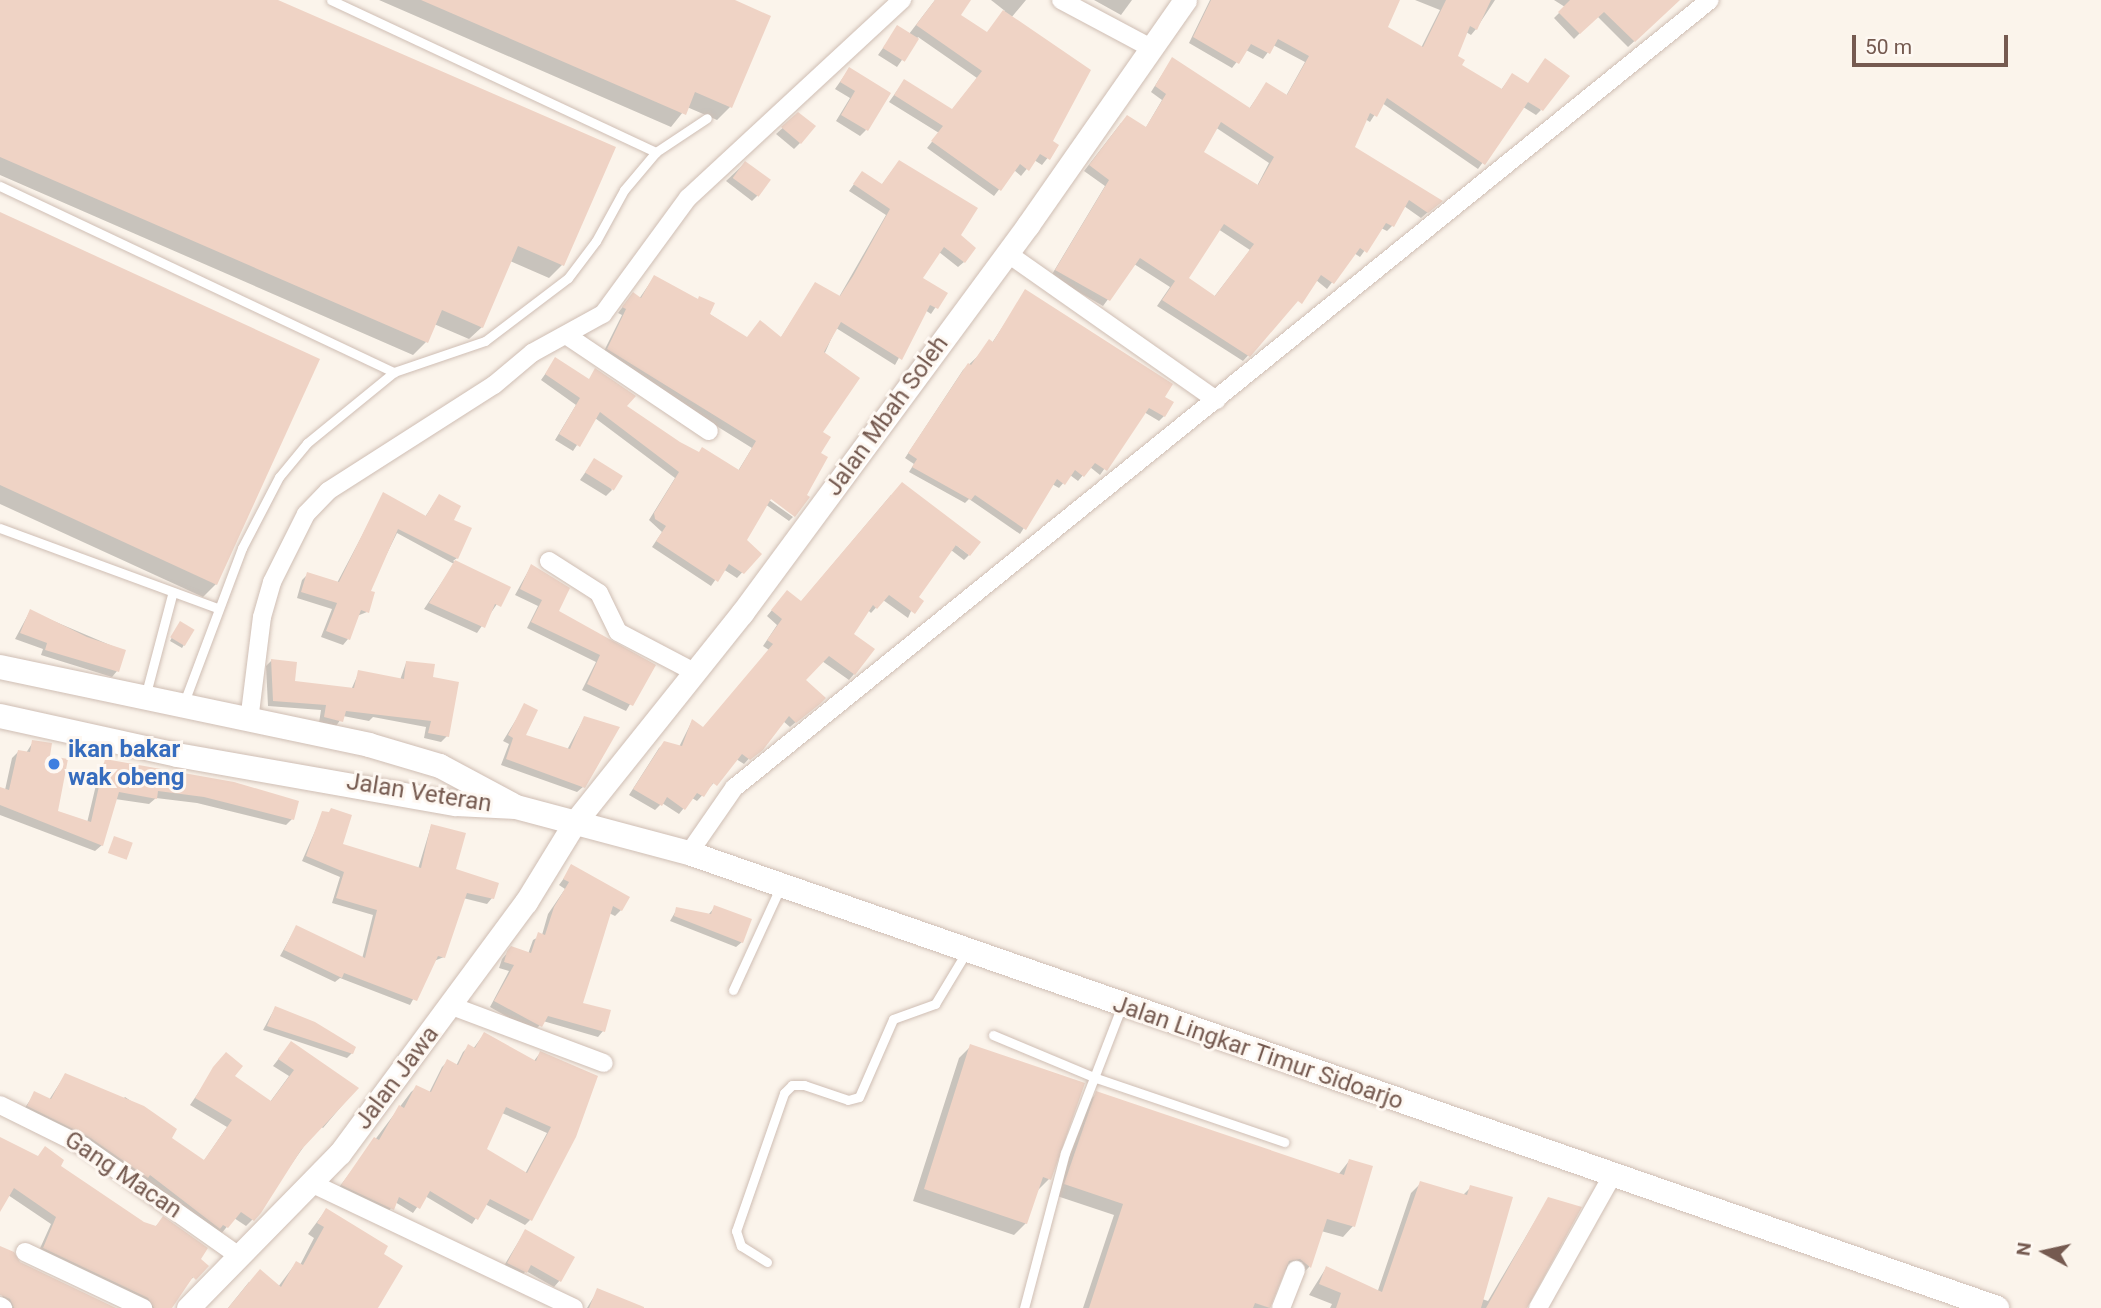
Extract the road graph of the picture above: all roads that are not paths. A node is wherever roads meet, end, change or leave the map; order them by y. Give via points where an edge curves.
1 (331, 0) edge
2 (902, 0) edge
3 (1061, 0) edge
4 (1185, 0) edge
5 (1710, 0) edge
6 (1151, 48) junction
7 (707, 118) dead end
8 (656, 152) junction
9 (0, 186) edge
10 (1007, 253) junction
11 (566, 335) junction
12 (394, 372) junction
13 (1216, 400) junction
14 (709, 431) dead end
15 (0, 528) edge
16 (549, 561) dead end
17 (172, 595) junction
18 (218, 608) junction
19 (0, 667) edge
20 (696, 673) junction
21 (144, 699) junction
22 (182, 708) junction
23 (0, 716) edge
24 (249, 721) junction
25 (516, 807) junction
26 (575, 822) junction
27 (689, 853) junction
28 (780, 886) junction
29 (968, 951) junction
30 (733, 990) dead end
31 (1122, 1005) junction
32 (452, 1006) junction
33 (993, 1035) dead end
34 (604, 1063) dead end
35 (1096, 1078) junction
36 (0, 1105) edge
37 (1284, 1142) dead end
38 (1612, 1176) junction
39 (311, 1183) junction
40 (25, 1252) dead end
41 (239, 1256) junction
42 (767, 1262) dead end
43 (1296, 1270) dead end
44 (1952, 1301) edge
45 (143, 1308) edge
46 (188, 1308) edge
47 (574, 1308) edge
48 (1024, 1308) edge
49 (1281, 1308) edge
50 (1538, 1308) edge
51 (1997, 1308) edge

1 - 8 lane
2 - 11 street via 688,198 603,314
3 - 6 street
4 - 6 street, Jalan Mbah Soleh
5 - 13 street
6 - 10 street, Jalan Mbah Soleh
7 - 8 lane
8 - 12 lane via 624,190 596,241 568,278 485,341
9 - 12 lane
10 - 13 street
10 - 20 street, Jalan Mbah Soleh
11 - 14 street
11 - 24 street via 532,353 494,385 433,425 393,446 328,491 306,514 272,582 262,617
12 - 18 lane via 330,421 279,477
13 - 27 street via 734,788
15 - 17 lane
16 - 20 street via 599,593 618,632
17 - 18 lane
17 - 21 lane
18 - 22 lane
19 - 21 main road, Jalan Veteran
20 - 26 street, Jalan Mbah Soleh
21 - 22 main road, Jalan Veteran
22 - 24 main road, Jalan Veteran
23 - 25 main road, Jalan Veteran via 177,755 456,804
24 - 25 main road, Jalan Veteran via 369,745 440,766
25 - 26 main road, Jalan Lingkar Timur Sidoarjo
26 - 27 main road, Jalan Lingkar Timur Sidoarjo
26 - 32 street, Jalan Jawa via 526,902
27 - 28 main road, Jalan Lingkar Timur Sidoarjo
28 - 29 main road, Jalan Lingkar Timur Sidoarjo
28 - 30 lane
29 - 31 main road, Jalan Lingkar Timur Sidoarjo
29 - 42 lane via 934,1004 893,1019 859,1097 848,1100 804,1085 792,1085 784,1093 736,1231 741,1246
31 - 35 lane
31 - 38 main road, Jalan Lingkar Timur Sidoarjo
32 - 34 street
32 - 39 street, Jalan Jawa via 334,1160
33 - 35 lane
35 - 37 lane
35 - 48 lane via 1065,1153
36 - 41 street, Gang Macan via 83,1146
38 - 44 main road, Jalan Lingkar Timur Sidoarjo
38 - 50 street
39 - 41 street, Jalan Jawa
39 - 47 street
40 - 45 street
41 - 46 street, Jalan Jawa
43 - 49 street
44 - 51 main road, Jalan Lingkar Timur Sidoarjo

